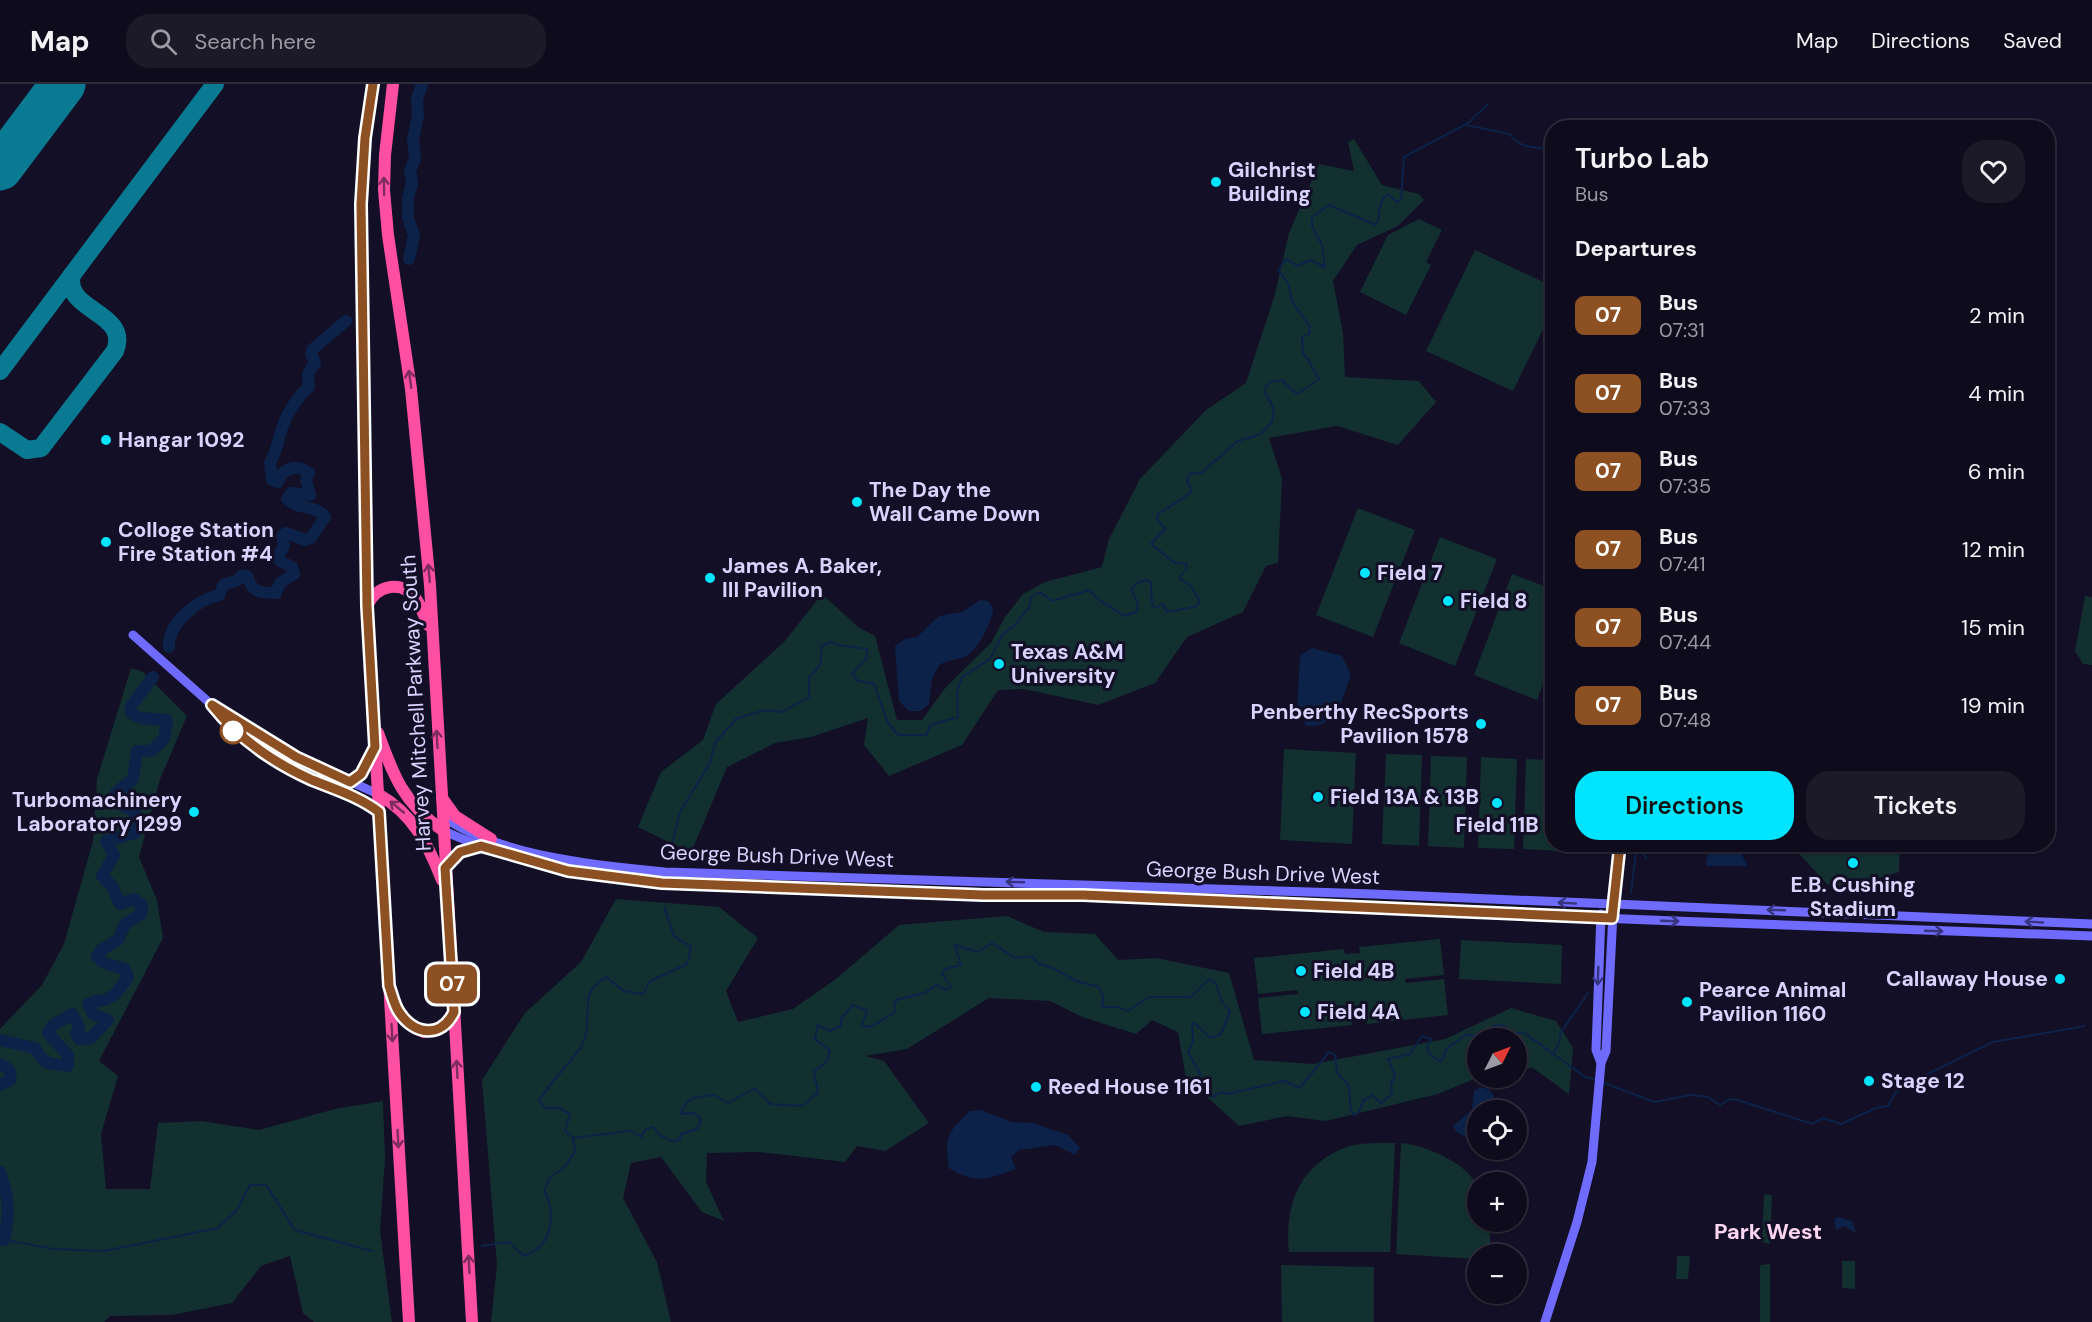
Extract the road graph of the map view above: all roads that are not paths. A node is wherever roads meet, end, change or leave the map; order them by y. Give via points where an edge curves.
1 (373, 84) edge
2 (393, 84) edge
3 (367, 606) junction
4 (431, 631) junction
5 (133, 635) dead end
6 (212, 705) junction
7 (374, 720) junction
8 (375, 747) junction
9 (350, 782) junction
10 (378, 794) junction
11 (441, 797) junction
12 (379, 812) junction
13 (442, 816) junction
14 (442, 830) junction
15 (486, 843) junction
16 (445, 868) junction
17 (447, 893) junction
18 (1601, 904) junction
19 (1613, 905) junction
20 (1926, 916) junction
21 (1601, 917) junction
22 (1612, 918) junction
23 (2092, 924) edge
24 (1875, 928) junction
25 (2092, 936) edge
26 (389, 986) junction
27 (454, 1012) junction
28 (1601, 1063) junction
29 (409, 1322) edge
30 (472, 1322) edge
31 (1545, 1322) edge

1 - 3 highway, Harvey Mitchell Parkway South via 361,204
4 -> 2 highway, Harvey Mitchell Parkway South via 411,389 385,201 385,155
3 - 4 highway via 382,589 402,587 416,599
3 - 7 highway, Harvey Mitchell Parkway South
11 -> 4 highway, Harvey Mitchell Parkway South
5 - 6 main road
6 - 9 main road via 296,757
6 - 12 main road via 233,731 253,746
7 - 8 highway, Harvey Mitchell Parkway South
7 - 14 highway via 393,776 406,798
8 - 9 highway via 361,774
8 - 10 highway, Harvey Mitchell Parkway South
9 - 10 main road
10 - 12 highway, Harvey Mitchell Parkway South
17 -> 10 highway via 425,839 406,815
11 - 13 highway, Harvey Mitchell Parkway South
11 - 15 highway via 455,816
12 - 26 highway, Harvey Mitchell Parkway South
13 - 14 highway, Harvey Mitchell Parkway South
13 - 15 main road, George Bush Drive West
14 - 15 main road, George Bush Drive West
14 - 16 highway, Harvey Mitchell Parkway South
15 - 16 highway via 460,852
18 -> 15 main road, George Bush Drive West via 665,872 582,863
15 - 21 main road, George Bush Drive West via 561,870 662,883 1083,895
16 - 17 highway, Harvey Mitchell Parkway South
17 - 27 highway, Harvey Mitchell Parkway South
18 - 19 main road, George Bush Drive West
18 - 21 main road
20 -> 19 main road, George Bush Drive West
19 - 22 main road
23 -> 20 main road, George Bush Drive West
20 - 24 main road via 1912,924 1877,923
21 - 22 main road, George Bush Drive West
21 -> 28 main road via 1596,1050
22 -> 24 main road, George Bush Drive West
22 - 28 main road via 1606,1051
24 -> 25 main road, George Bush Drive West
26 - 27 highway via 397,1010 414,1029 439,1029
26 -> 29 highway, Harvey Mitchell Parkway South
30 -> 27 highway, Harvey Mitchell Parkway South
28 - 31 main road via 1597,1132 1586,1190

